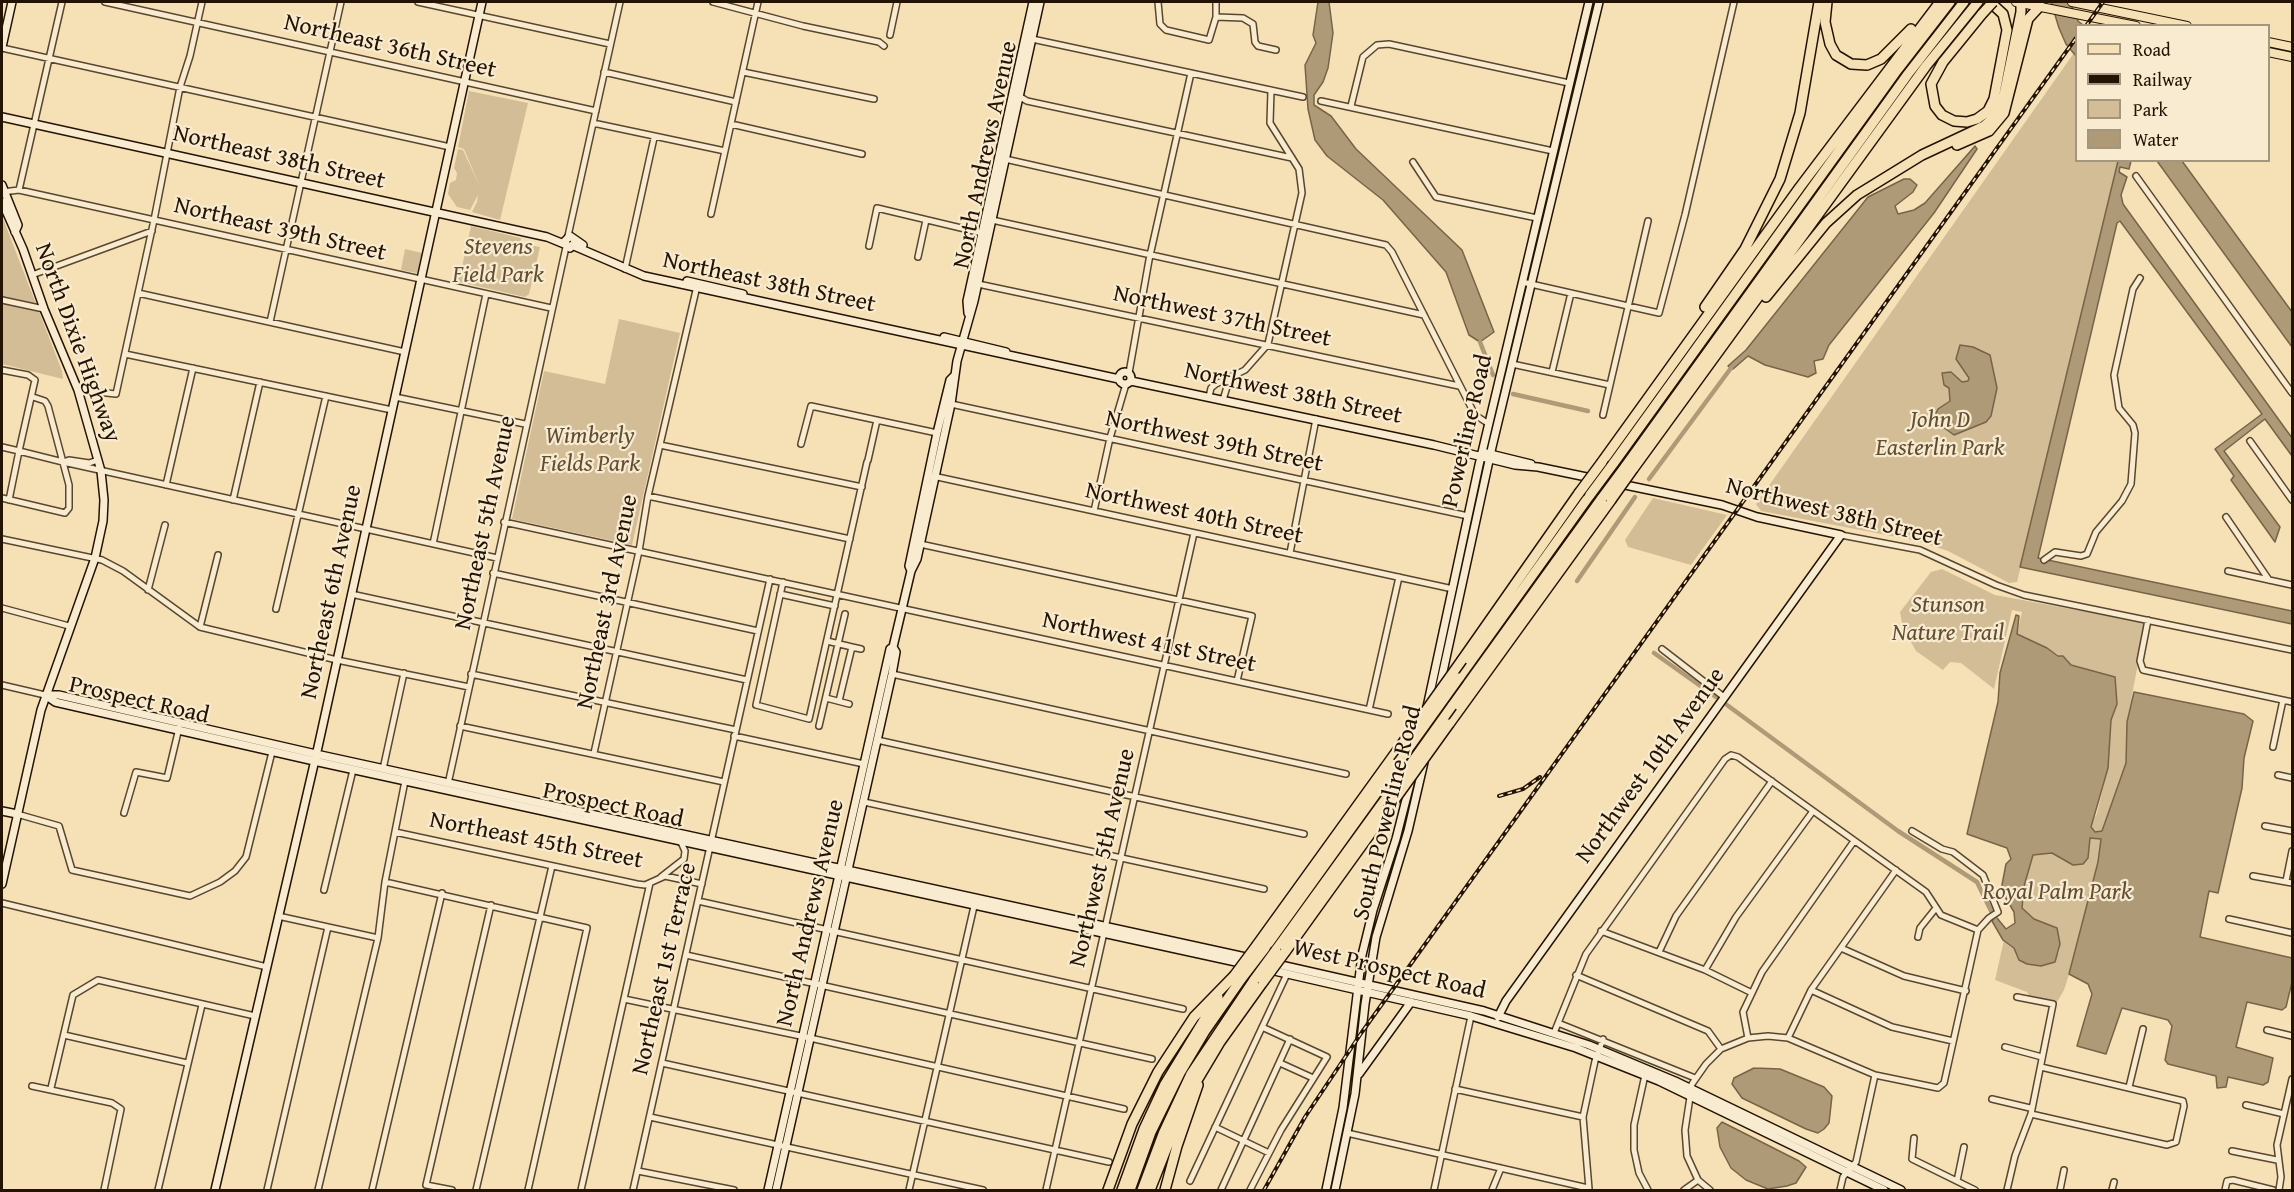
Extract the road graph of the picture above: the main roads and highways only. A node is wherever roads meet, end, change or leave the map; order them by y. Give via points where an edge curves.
1 (12, 2) edge
2 (482, 2) edge
3 (1033, 2) edge
4 (1040, 2) edge
5 (1589, 2) edge
6 (1599, 2) edge
7 (1814, 2) edge
8 (1819, 2) edge
9 (1827, 2) edge
10 (1977, 2) edge
11 (1991, 2) edge
12 (2019, 2) edge
13 (2072, 2) edge
14 (1949, 4) edge
15 (2042, 7) junction
16 (2139, 16) junction
17 (2165, 21) junction
18 (2127, 24) edge
19 (2149, 24) edge
20 (2157, 24) edge
21 (2178, 24) edge
22 (1582, 31) junction
23 (1579, 42) junction
24 (2270, 42) edge
25 (1589, 43) junction
26 (2291, 46) edge
27 (2, 48) edge
28 (1810, 48) junction
29 (2273, 53) edge
30 (2292, 57) edge
31 (1584, 64) junction
32 (1015, 99) junction
33 (2, 117) edge
34 (1557, 134) junction
35 (1553, 151) junction
36 (1563, 152) junction
37 (1559, 170) junction
38 (1891, 173) junction
39 (1840, 186) junction
40 (2, 190) edge
41 (2, 202) edge
42 (436, 213) junction
43 (986, 213) junction
44 (992, 220) junction
45 (15, 232) junction
46 (982, 233) junction
47 (1792, 234) junction
48 (987, 244) junction
49 (1737, 274) junction
50 (969, 316) junction
51 (1738, 327) junction
52 (1703, 340) junction
53 (962, 344) junction
54 (1685, 347) junction
55 (954, 376) junction
56 (1486, 456) junction
57 (1629, 468) junction
58 (932, 475) junction
59 (1606, 499) junction
60 (1841, 535) joint
61 (1458, 564) junction
62 (911, 571) junction
63 (1462, 581) junction
64 (1453, 589) junction
65 (1456, 609) junction
66 (1454, 623) joint
67 (893, 647) junction
68 (45, 695) junction
69 (179, 727) junction
70 (872, 731) junction
71 (877, 740) junction
72 (315, 758) junction
73 (447, 786) junction
74 (1408, 795) junction
75 (2, 811) edge
76 (17, 814) junction
77 (579, 815) junction
78 (1411, 822) junction
79 (712, 843) junction
80 (1386, 869) joint
81 (844, 872) junction
82 (2, 884) edge
83 (1106, 930) junction
84 (1261, 946) junction
85 (1280, 951) junction
86 (1238, 977) junction
87 (1259, 981) junction
88 (1368, 984) junction
89 (1357, 986) junction
90 (1366, 992) junction
91 (1411, 1002) junction
92 (1497, 1019) junction
93 (1598, 1052) junction
94 (1202, 1071) junction
95 (1358, 1076) junction
96 (1692, 1093) junction
97 (782, 1145) junction
98 (1850, 1170) junction
99 (1327, 1189) edge
100 (215, 1191) edge
101 (768, 1191) edge
102 (776, 1191) edge
103 (1108, 1191) edge
104 (1122, 1191) edge
105 (1130, 1191) edge
106 (1142, 1191) edge
107 (1150, 1191) edge
108 (1165, 1191) edge
109 (1335, 1191) edge
110 (1884, 1191) edge
111 (1901, 1191) edge

1 - 27 main road
2 - 42 main road, Northeast 6th Avenue
3 - 32 main road, North Andrews Avenue
4 - 32 main road, North Andrews Avenue
5 - 22 main road, Powerline Road
6 - 25 main road, Powerline Road
7 - 28 highway
8 - 28 highway
9 - 14 highway via 1825,22 1830,44 1842,60 1859,65 1874,63 1889,54
10 - 39 highway
11 - 11 highway, bridge via 1943,62 1931,84 1935,106 1954,121 1977,119 1994,99 2007,30 2001,12
12 - 15 main road
12 - 38 highway via 2004,95 1996,114 1984,126
13 - 16 main road
14 - 47 highway
14 - 49 highway
14 - 52 highway
15 - 18 main road
15 - 38 highway via 2028,17 2010,99 1998,123 1981,135
16 - 17 main road
16 - 19 main road
17 - 20 main road
17 - 21 main road
22 - 23 main road, Powerline Road
22 - 25 main road
23 - 31 main road
23 - 34 main road, Powerline Road
24 - 26 main road
25 - 31 main road, Powerline Road
26 - 29 main road
28 - 54 highway via 1798,120 1776,189 1754,234 1703,311
29 - 30 main road
31 - 36 main road, Powerline Road
32 - 43 main road, North Andrews Avenue
32 - 44 main road, North Andrews Avenue
33 - 42 main road, Northeast 38th Street
34 - 35 main road, Powerline Road
34 - 36 main road
35 - 37 main road
35 - 56 main road, Powerline Road via 1489,424
36 - 37 main road, Powerline Road
37 - 56 main road, Powerline Road
38 - 51 highway via 1837,212
39 - 47 highway
39 - 51 highway
40 - 45 main road, North Dixie Highway via 18,225
41 - 45 main road, North Dixie Highway
42 - 53 main road, Northeast 38th Street via 569,242 626,268
42 - 72 main road, Northeast 6th Avenue
43 - 44 main road
43 - 46 main road, North Andrews Avenue
44 - 48 main road, North Andrews Avenue
45 - 68 main road, North Dixie Highway via 78,390 101,471 103,521 95,558
46 - 48 main road
46 - 50 main road, North Andrews Avenue via 967,301
47 - 57 highway
48 - 50 main road, North Andrews Avenue
49 - 52 highway
49 - 54 highway
50 - 53 main road, North Andrews Avenue
51 - 57 highway
52 - 84 highway, bridge
53 - 55 main road, North Andrews Avenue
53 - 56 main road, Northwest 38th Street
54 - 84 highway, bridge
55 - 58 main road, North Andrews Avenue via 951,404
55 - 58 main road, North Andrews Avenue via 937,433
56 - 60 main road, Northwest 38th Street via 1722,505 1757,517
56 - 61 main road, Powerline Road
56 - 63 main road, Powerline Road
57 - 59 highway, bridge
58 - 62 main road, North Andrews Avenue via 921,544
58 - 62 main road, North Andrews Avenue via 909,566
59 - 85 highway, bridge via 1452,705
59 - 85 highway, bridge via 1388,809
60 - 92 main road, Northwest 10th Avenue
61 - 63 main road
61 - 64 main road, Powerline Road
62 - 67 main road, North Andrews Avenue
63 - 65 main road, Powerline Road
64 - 65 main road
64 - 74 main road, Powerline Road
65 - 66 main road, Powerline Road
66 - 78 main road, South Powerline Road
67 - 70 main road, North Andrews Avenue
67 - 71 main road, North Andrews Avenue via 896,652
68 - 69 main road, Prospect Road via 59,695
68 - 76 main road, North Dixie Highway
69 - 72 main road, Prospect Road
69 - 72 main road, Prospect Road via 272,752
70 - 71 main road
70 - 81 main road, North Andrews Avenue
71 - 81 main road, North Andrews Avenue
72 - 73 main road, Prospect Road via 383,769
72 - 73 main road, Prospect Road via 353,770
72 - 100 main road, Northeast 6th Avenue
73 - 77 main road, Prospect Road
74 - 78 main road
74 - 80 main road, Powerline Road
75 - 76 main road
76 - 82 main road, North Dixie Highway
77 - 79 main road, Prospect Road
77 - 79 main road, Prospect Road via 680,840
78 - 88 main road, South Powerline Road via 1381,918
79 - 81 main road, Prospect Road
80 - 89 main road, South Powerline Road via 1370,918
81 - 83 main road, West Prospect Road
81 - 97 main road, North Andrews Avenue
83 - 89 main road, West Prospect Road
83 - 89 main road, West Prospect Road via 1287,974
84 - 86 highway, bridge
85 - 87 highway, bridge
86 - 103 highway via 1194,1017 1158,1072 1132,1124
86 - 104 highway via 1198,1026 1169,1077 1144,1129
86 - 105 highway via 1180,1073 1151,1132
87 - 94 highway
87 - 106 highway via 1218,1030 1187,1082
88 - 89 main road, West Prospect Road
88 - 90 main road, South Powerline Road
88 - 92 main road, West Prospect Road
89 - 90 main road, West Prospect Road
89 - 99 main road, South Powerline Road via 1343,1108
90 - 91 main road, West Prospect Road
90 - 95 main road, South Powerline Road
91 - 92 main road, West Prospect Road
91 - 95 main road
92 - 93 main road, West Prospect Road
92 - 93 main road, West Prospect Road via 1554,1033
93 - 96 main road, West Prospect Road
93 - 96 main road, West Prospect Road
94 - 107 highway via 1176,1121
94 - 108 highway
95 - 109 main road, South Powerline Road
96 - 98 main road, West Prospect Road
97 - 101 main road, North Andrews Avenue
97 - 102 main road, North Andrews Avenue
98 - 110 main road, West Prospect Road
98 - 111 main road, West Prospect Road

